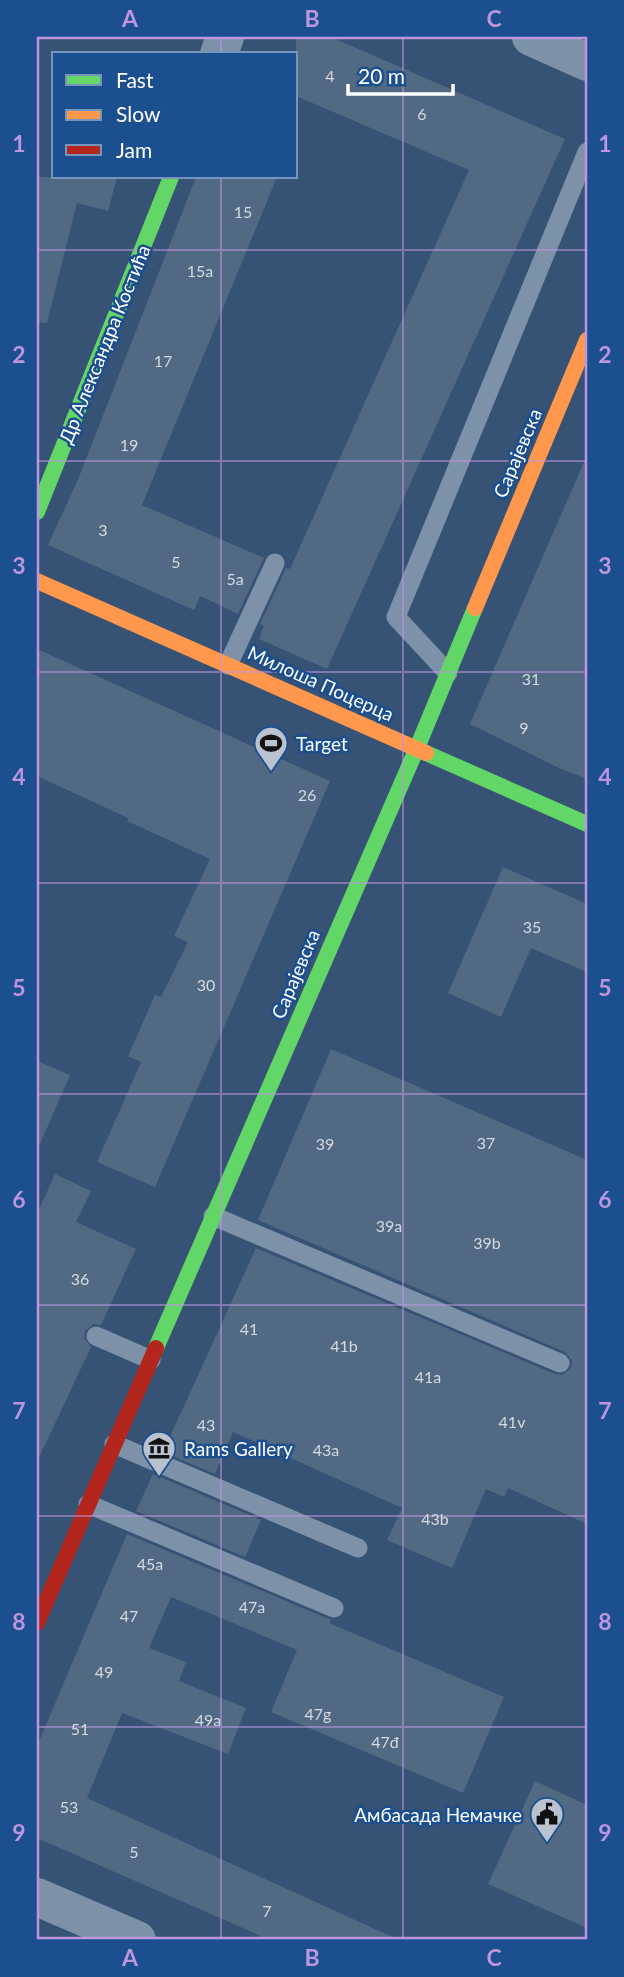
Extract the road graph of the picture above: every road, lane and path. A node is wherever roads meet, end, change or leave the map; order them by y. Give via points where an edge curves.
1 (531, 37) edge
2 (587, 62) edge
3 (587, 152) edge
4 (171, 178) edge
5 (587, 340) edge
6 (37, 512) edge
7 (275, 564) dead end
8 (37, 581) edge
9 (228, 665) junction
10 (448, 673) junction
11 (417, 748) junction
12 (587, 824) edge
13 (214, 1216) junction
14 (98, 1331) dead end
15 (153, 1355) junction
16 (560, 1363) dead end
17 (114, 1444) junction
18 (88, 1504) junction
19 (358, 1548) dead end
20 (334, 1608) dead end
21 (37, 1623) edge
22 (37, 1897) edge
23 (137, 1940) edge

1 - 2 street
3 - 10 lane via 396,617
4 - 6 street, Др Александра Костића via 100,377
5 - 10 street, Сарајевска
7 - 9 lane
8 - 9 street, Милоша Поцерца
9 - 11 street, Милоша Поцерца
10 - 11 street, Сарајевска
11 - 12 street, Милоша Поцерца
11 - 13 street, Сарајевска
13 - 15 street, Сарајевска
13 - 16 lane
14 - 15 lane
15 - 17 street, Сарајевска
17 - 18 street, Сарајевска
17 - 19 lane
18 - 20 lane
18 - 21 street, Сарајевска
22 - 23 street

